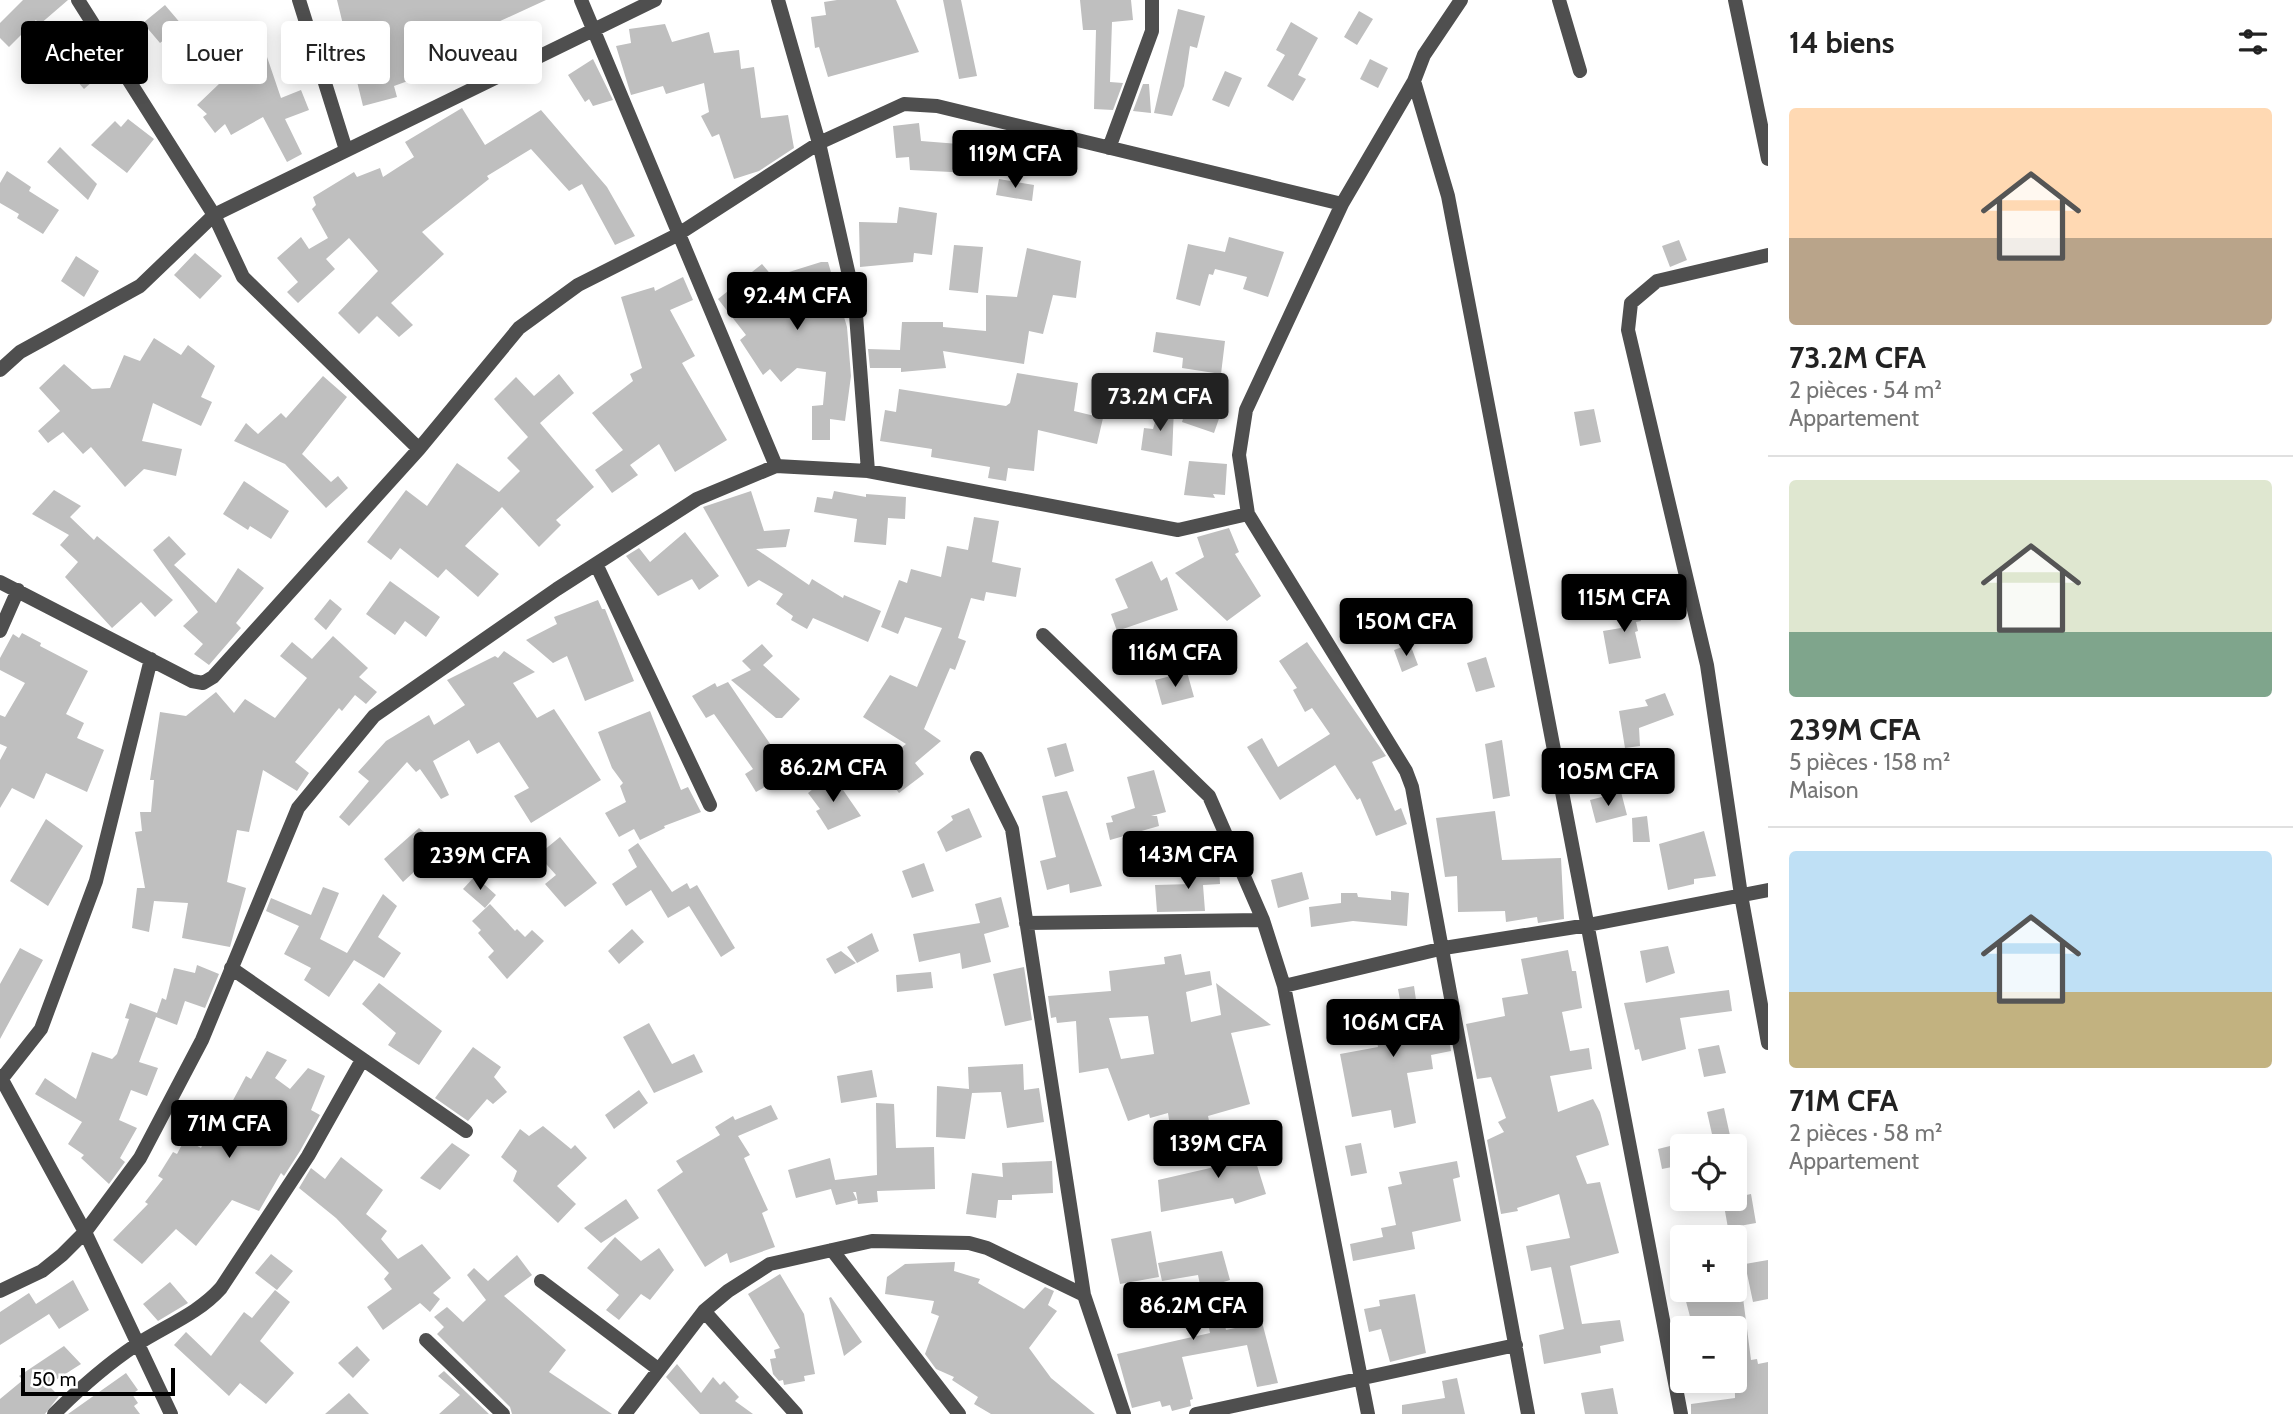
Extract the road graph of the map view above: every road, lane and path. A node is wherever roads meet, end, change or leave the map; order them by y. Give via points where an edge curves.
1 (78, 0) edge
2 (299, 0) edge
3 (581, 0) edge
4 (655, 0) edge
5 (778, 0) edge
6 (1152, 0) edge
7 (1461, 0) edge
8 (1559, 0) edge
9 (1735, 0) edge
10 (596, 30) junction
11 (1580, 71) dead end
12 (1414, 81) junction
13 (820, 143) junction
14 (1109, 148) junction
15 (346, 150) junction
16 (1768, 159) edge
17 (1342, 204) junction
18 (214, 215) junction
19 (677, 235) junction
20 (1768, 255) edge
21 (0, 370) edge
22 (419, 449) junction
23 (775, 466) junction
24 (868, 471) junction
25 (1248, 514) junction
26 (596, 564) junction
27 (0, 582) edge
28 (19, 590) junction
29 (0, 631) edge
30 (1043, 635) dead end
31 (151, 659) junction
32 (977, 758) dead end
33 (710, 805) dead end
34 (1768, 890) edge
35 (1741, 895) junction
36 (1263, 920) junction
37 (1027, 923) junction
38 (1588, 925) junction
39 (1444, 948) junction
40 (231, 968) junction
41 (1284, 986) junction
42 (1768, 1043) edge
43 (362, 1060) junction
44 (1, 1079) edge
45 (466, 1131) dead end
46 (85, 1232) junction
47 (832, 1250) junction
48 (541, 1280) dead end
49 (0, 1292) edge
50 (1084, 1295) junction
51 (704, 1311) junction
52 (426, 1340) dead end
53 (136, 1345) junction
54 (1516, 1345) junction
55 (658, 1369) junction
56 (1360, 1377) junction
57 (54, 1414) edge
58 (171, 1414) edge
59 (503, 1414) edge
60 (625, 1414) edge
61 (796, 1414) edge
62 (959, 1414) edge
63 (1124, 1414) edge
64 (1196, 1414) edge
65 (1368, 1414) edge
66 (1528, 1414) edge
67 (1681, 1414) edge

1 - 18 street
2 - 15 street
3 - 10 street
4 - 10 street
5 - 13 street
6 - 14 street via 1152,31
7 - 12 street via 1424,55
8 - 11 street
9 - 16 street
10 - 15 street
10 - 19 street
12 - 17 street
12 - 38 street via 1448,196
13 - 14 street via 904,104 937,106
13 - 19 street
13 - 24 street via 857,314
14 - 17 street
15 - 18 street
17 - 25 street via 1246,410 1239,455
18 - 21 street via 140,286 20,352
18 - 22 street via 243,277
19 - 22 street via 578,285 519,328
19 - 23 street
20 - 35 street via 1657,281 1631,303 1628,330 1707,665
22 - 31 street via 213,677 203,683 192,681
23 - 24 street
23 - 26 street via 697,499
24 - 25 street via 1178,530
25 - 39 street via 1406,771
26 - 33 street
26 - 40 street via 374,716 298,808
27 - 28 street
28 - 29 street
28 - 31 street
30 - 36 street via 1209,796
31 - 44 street via 96,881 41,1029
32 - 37 street via 1012,829
34 - 35 street
35 - 38 street
35 - 42 street
36 - 37 street
36 - 41 street
37 - 50 street
38 - 39 street
38 - 67 street
39 - 41 street
39 - 54 street
40 - 43 street
40 - 46 street via 202,1040 140,1157
41 - 56 street
43 - 45 street
43 - 53 street via 308,1156 221,1289 207,1304
44 - 46 street
46 - 49 street via 42,1271
46 - 53 street
47 - 50 street via 872,1241 969,1243
47 - 51 street via 770,1264
47 - 62 street
48 - 55 street
50 - 63 street
51 - 55 street
51 - 61 street
52 - 59 street
53 - 57 street via 89,1379
53 - 58 street
54 - 56 street
54 - 66 street
55 - 60 street
56 - 64 street
56 - 65 street

